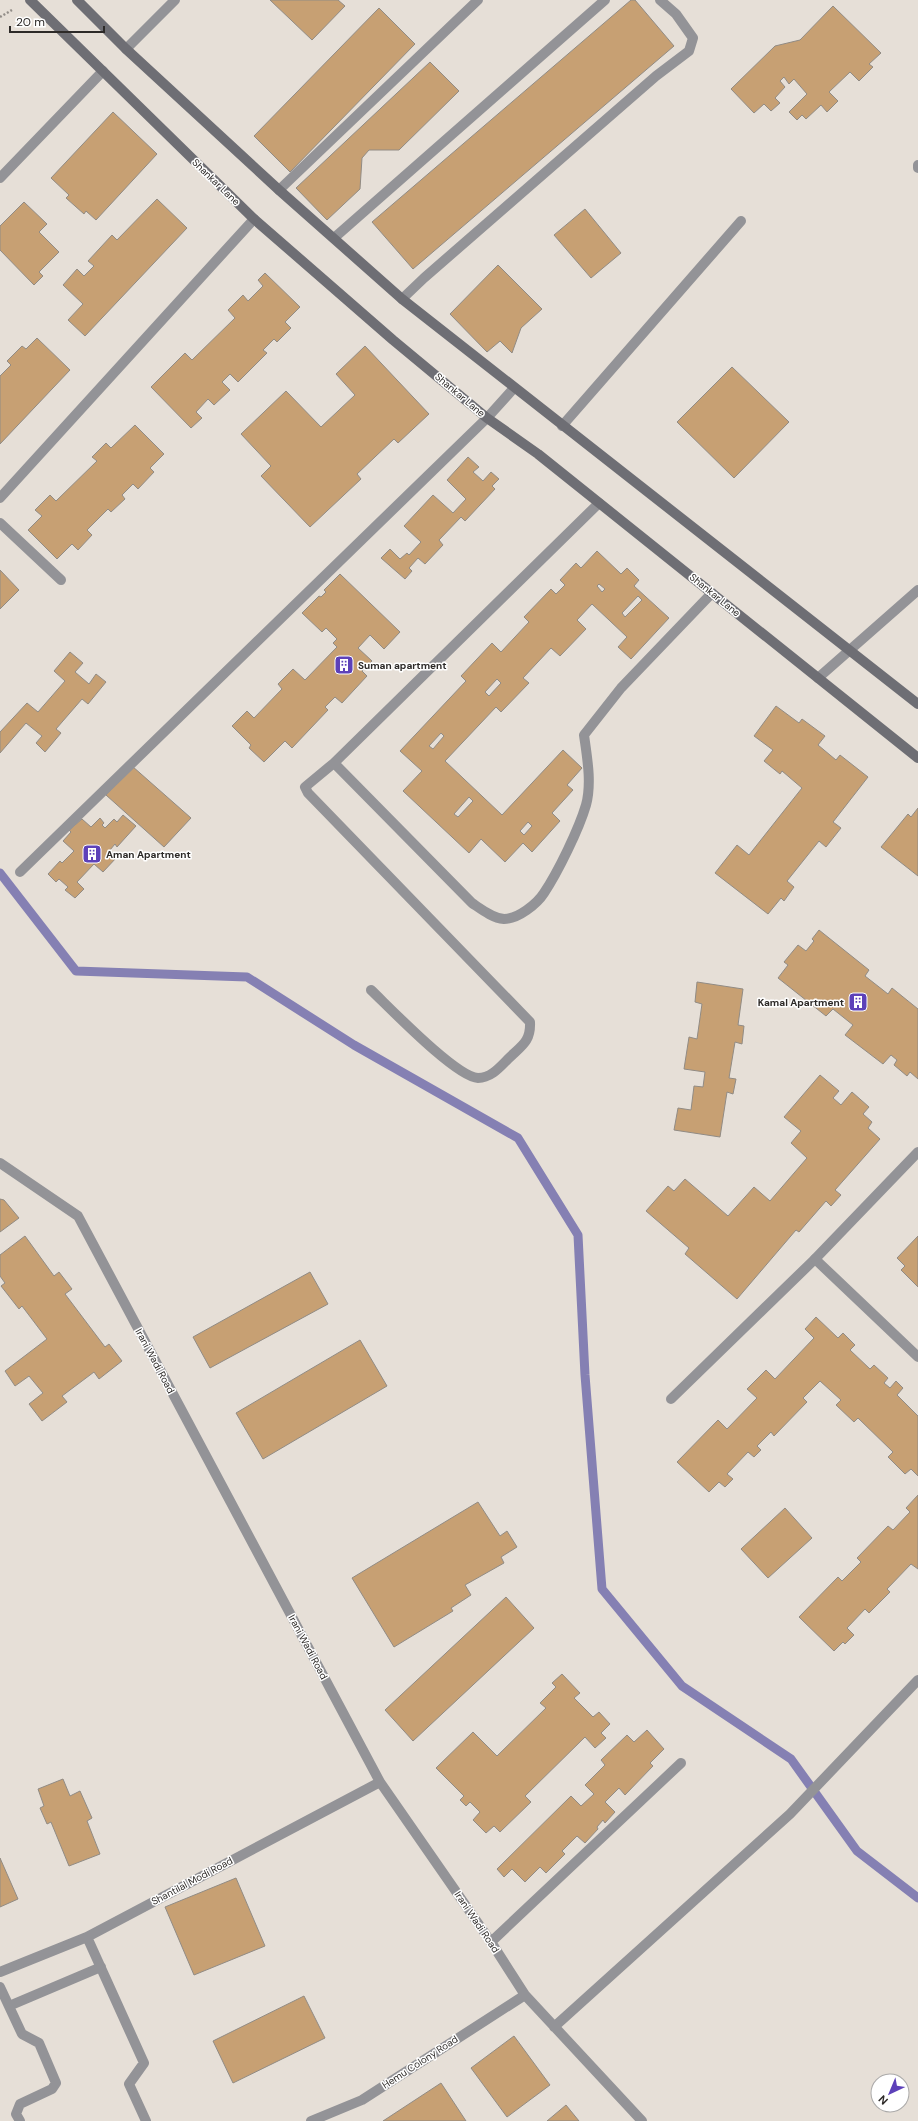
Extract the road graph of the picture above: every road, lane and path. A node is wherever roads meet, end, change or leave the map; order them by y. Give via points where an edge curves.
1 (30, 0) edge
2 (77, 0) edge
3 (175, 0) edge
4 (478, 0) edge
5 (605, 0) edge
6 (660, 0) edge
7 (126, 48) junction
8 (103, 71) junction
9 (0, 178) edge
10 (279, 190) junction
11 (254, 219) junction
12 (740, 221) dead end
13 (334, 238) junction
14 (402, 299) junction
15 (514, 388) junction
16 (487, 418) junction
17 (562, 426) junction
18 (0, 498) edge
19 (599, 502) junction
20 (0, 523) edge
21 (61, 580) dead end
22 (918, 590) edge
23 (712, 593) junction
24 (850, 649) junction
25 (818, 678) junction
26 (918, 704) edge
27 (918, 758) edge
28 (334, 763) junction
29 (20, 872) dead end
30 (371, 990) dead end
31 (918, 1152) edge
32 (0, 1163) edge
33 (816, 1259) junction
34 (918, 1357) edge
35 (671, 1399) dead end
36 (918, 1680) edge
37 (681, 1763) dead end
38 (380, 1782) junction
39 (87, 1937) junction
40 (491, 1942) junction
41 (101, 1967) junction
42 (0, 1972) edge
43 (0, 1987) edge
44 (525, 1995) junction
45 (9, 2006) junction
46 (554, 2027) junction
47 (20, 2121) edge
48 (146, 2121) edge
49 (311, 2121) edge
50 (642, 2121) edge

1 - 8 street, Shankar Lane
2 - 7 street
3 - 7 street
4 - 10 street
5 - 13 street
6 - 14 street via 676,14 693,38 689,51 656,76
7 - 10 street
8 - 9 street
8 - 11 street, Shankar Lane
10 - 13 street
11 - 16 street, Shankar Lane
11 - 18 street
12 - 17 street
13 - 14 street
14 - 15 street
15 - 16 street
15 - 17 street
16 - 19 street, Shankar Lane
16 - 29 street
17 - 24 street
19 - 23 street, Shankar Lane
19 - 28 street
20 - 21 street
22 - 24 street
23 - 25 street, Shankar Lane
23 - 28 street via 621,688 584,735 588,773 586,804 565,855 543,894 524,912 505,919 490,915 472,903
24 - 25 street
24 - 26 street
25 - 27 street, Shankar Lane
28 - 30 street via 305,787 308,793 530,1022 531,1034 492,1075 478,1078 449,1064
31 - 33 street
32 - 38 street, Irani Wadi Road via 78,1216
33 - 34 street
33 - 35 street
36 - 46 street via 790,1814
37 - 40 street
38 - 39 street, Shantilal Modi Road
38 - 40 street, Irani Wadi Road
39 - 41 street
39 - 42 street, Shantilal Modi Road
40 - 44 street, Irani Wadi Road
41 - 45 street
41 - 48 street via 144,2063 129,2084
43 - 45 street
44 - 46 street, Irani Wadi Road
44 - 49 street, Hemu Colony Road via 362,2100
45 - 47 street via 22,2034 39,2043 56,2083 52,2089 20,2104 16,2114
46 - 50 street, Irani Wadi Road

